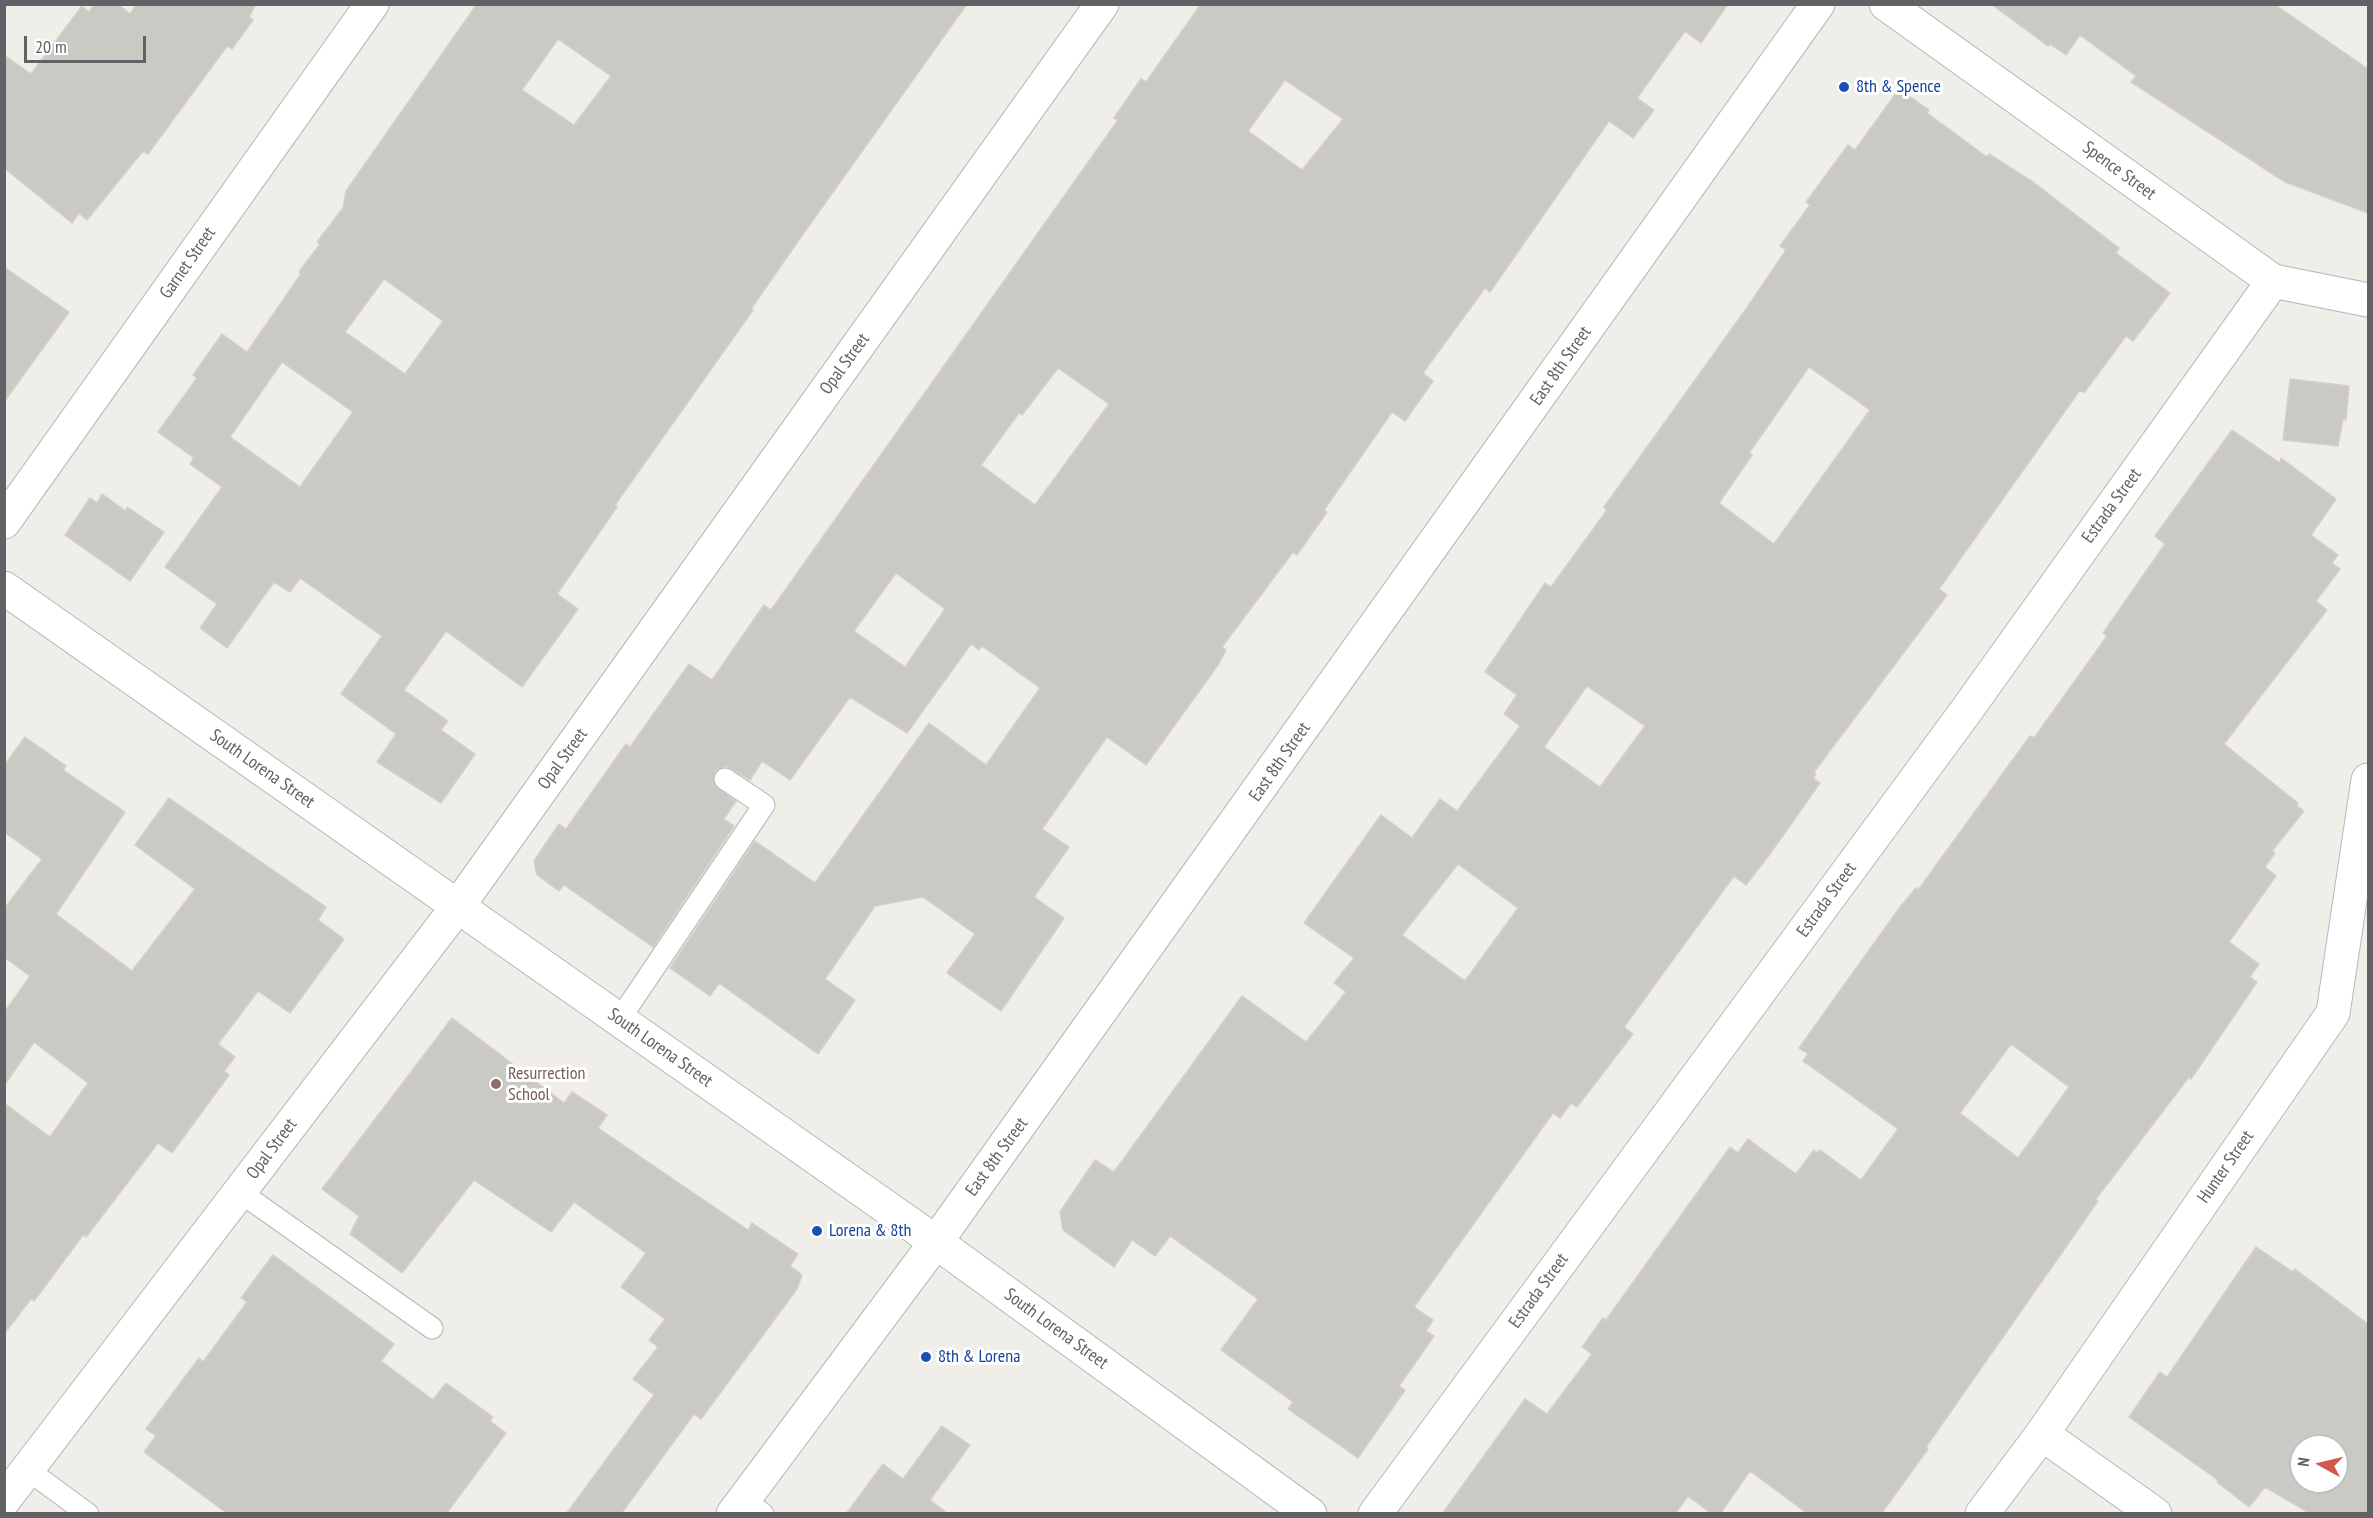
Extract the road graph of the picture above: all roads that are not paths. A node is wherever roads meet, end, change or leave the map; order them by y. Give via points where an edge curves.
1 (372, 4) edge
2 (1102, 4) edge
3 (1818, 4) edge
4 (1886, 4) edge
5 (2272, 281) junction
6 (2368, 300) edge
7 (4, 522) edge
8 (4, 588) edge
9 (725, 779) dead end
10 (2368, 780) edge
11 (458, 906) junction
12 (619, 1020) junction
13 (240, 1192) junction
14 (936, 1242) junction
15 (432, 1328) dead end
16 (2042, 1434) junction
17 (28, 1470) junction
18 (4, 1500) edge
19 (747, 1509) edge
20 (88, 1514) edge
21 (1311, 1514) edge
22 (1375, 1514) edge
23 (1982, 1514) edge
24 (2155, 1514) edge

1 - 7 street, Garnet Street
2 - 11 street, Opal Street
3 - 14 street, East 8th Street
4 - 5 street, Spence Street
5 - 6 street, Spence Street
5 - 22 street, Estrada Street via 1966,711
8 - 11 street, South Lorena Street
9 - 12 lane via 764,805
10 - 16 street, Hunter Street via 2333,1013
11 - 12 street, South Lorena Street
11 - 13 street, Opal Street
12 - 14 street, South Lorena Street
13 - 15 lane
13 - 17 street, Opal Street
14 - 19 street, East 8th Street
14 - 21 street, South Lorena Street
16 - 23 street, Hunter Street
16 - 24 street
17 - 18 street, Opal Street
17 - 20 lane

